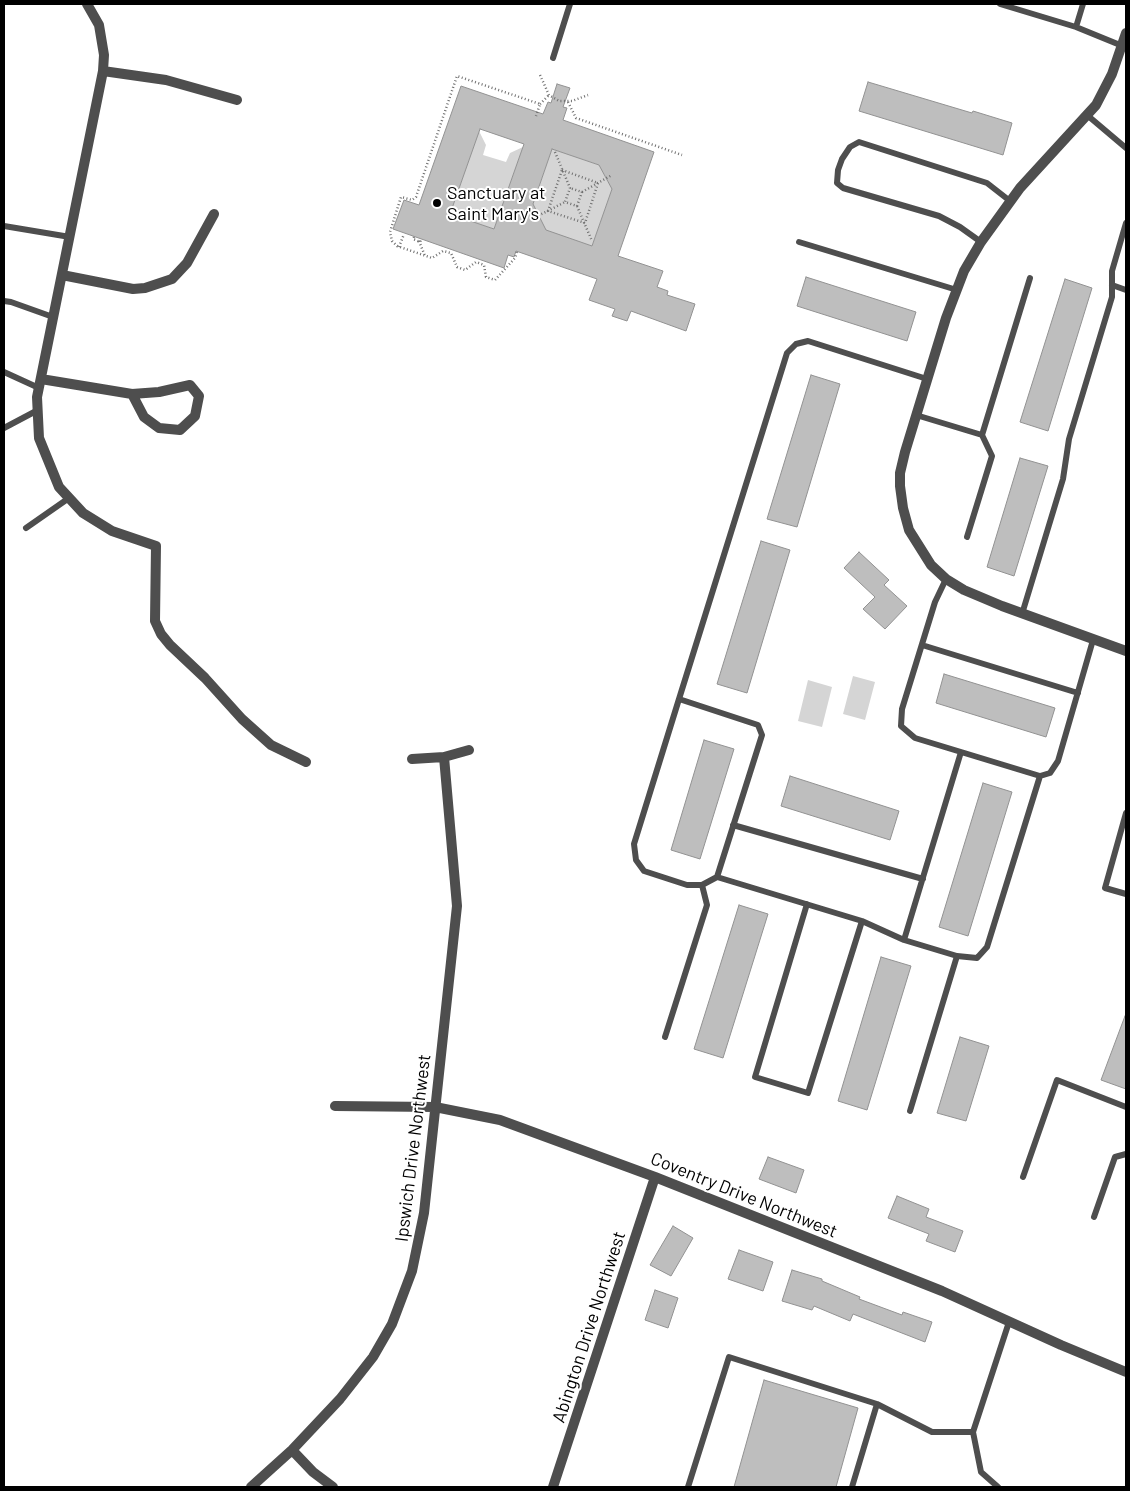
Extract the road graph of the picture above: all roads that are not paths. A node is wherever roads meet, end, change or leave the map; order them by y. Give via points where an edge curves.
1 (87, 4) edge
2 (570, 4) edge
3 (1000, 4) edge
4 (1083, 4) edge
5 (1076, 27) junction
6 (1126, 33) edge
7 (1124, 46) edge
8 (553, 58) dead end
9 (103, 71) junction
10 (237, 100) dead end
11 (1087, 115) junction
12 (1126, 148) edge
13 (1010, 201) junction
14 (214, 214) dead end
15 (1126, 223) edge
16 (4, 226) edge
17 (70, 237) junction
18 (799, 242) dead end
19 (981, 242) junction
20 (62, 275) junction
21 (1030, 278) dead end
22 (1112, 285) junction
23 (957, 290) junction
24 (1126, 290) edge
25 (4, 301) edge
26 (53, 317) junction
27 (4, 372) edge
28 (927, 379) junction
29 (40, 384) junction
30 (132, 394) junction
31 (38, 410) junction
32 (916, 415) junction
33 (4, 428) edge
34 (982, 435) junction
35 (69, 498) junction
36 (26, 528) dead end
37 (967, 538) dead end
38 (946, 579) junction
39 (1022, 614) junction
40 (1093, 640) junction
41 (922, 645) junction
42 (1126, 651) edge
43 (1078, 692) junction
44 (679, 699) junction
45 (469, 750) dead end
46 (962, 752) junction
47 (444, 757) junction
48 (412, 760) dead end
49 (306, 762) dead end
50 (1040, 776) junction
51 (1126, 813) edge
52 (733, 825) junction
53 (716, 877) junction
54 (923, 879) junction
55 (702, 885) junction
56 (1126, 894) edge
57 (807, 904) junction
58 (862, 921) junction
59 (904, 940) junction
60 (957, 956) junction
61 (665, 1037) dead end
62 (335, 1106) dead end
63 (1126, 1106) edge
64 (435, 1107) junction
65 (910, 1110) dead end
66 (1126, 1154) edge
67 (655, 1177) junction
68 (1023, 1177) dead end
69 (1094, 1217) dead end
70 (1009, 1322) junction
71 (1126, 1372) edge
72 (877, 1404) junction
73 (973, 1432) junction
74 (292, 1450) junction
75 (251, 1487) edge
76 (333, 1487) edge
77 (553, 1487) edge
78 (688, 1487) edge
79 (852, 1487) edge
80 (998, 1487) edge

1 - 9 street via 98,25 104,55
2 - 8 lane
3 - 5 lane
4 - 5 lane
5 - 7 lane
6 - 7 street
7 - 11 street via 1096,105
9 - 10 street via 166,80
9 - 17 street
11 - 12 lane
11 - 13 street
13 - 19 street
13 - 19 lane via 987,183 859,142 850,147 842,159 837,183 843,188 939,216
14 - 20 street via 187,263 172,279 133,289
15 - 22 lane via 1112,271
16 - 17 lane
17 - 20 street
18 - 23 lane
19 - 23 street
20 - 26 street
21 - 34 lane
22 - 24 lane
22 - 39 lane via 1112,297 1069,439 1063,479
23 - 28 street
25 - 26 lane
26 - 29 street
27 - 29 lane
28 - 32 street
28 - 44 lane via 808,341 796,344 788,353
29 - 30 street
29 - 31 street
30 - 30 street via 190,385 199,396 195,416 180,430 159,428 144,417
31 - 33 lane
31 - 35 street via 39,438 59,487
32 - 34 lane
32 - 38 street via 900,472 903,508 909,530 919,548
34 - 37 lane via 992,456
35 - 36 lane
35 - 49 street via 82,513 112,531 156,546 155,621 161,634 242,719 271,744
38 - 39 street
38 - 41 lane
39 - 40 street
40 - 42 street
40 - 43 lane
41 - 43 lane
41 - 46 lane via 902,709 901,726 915,738
43 - 50 lane via 1058,761 1050,773
44 - 52 lane via 758,725 762,735
44 - 55 lane via 634,844 636,860 644,871 687,885
45 - 47 street
46 - 50 lane
46 - 54 lane
47 - 48 street
47 - 64 street, Ipswich Drive Northwest via 457,906
50 - 60 lane via 987,947 977,958
51 - 56 lane via 1105,888
52 - 53 lane
52 - 54 lane
53 - 55 lane
53 - 57 lane
54 - 59 lane
55 - 61 lane via 707,905
57 - 58 lane
57 - 58 lane via 755,1077 808,1093
58 - 59 lane
59 - 60 lane
60 - 65 lane
62 - 64 street, Coventry Drive Northwest
63 - 68 lane via 1057,1080
64 - 67 street, Coventry Drive Northwest via 500,1120
64 - 74 street, Ipswich Drive Northwest via 424,1213 412,1271 392,1324 374,1357 340,1400
66 - 69 lane via 1116,1157
67 - 70 street, Coventry Drive Northwest via 942,1291
67 - 77 street, Abington Drive Northwest
70 - 71 street, Coventry Drive Northwest
70 - 73 lane
72 - 73 lane via 932,1432
72 - 78 lane via 729,1357
72 - 79 lane
73 - 80 lane via 982,1472
74 - 75 street, Ipswich Drive Northwest
74 - 76 street via 312,1472

